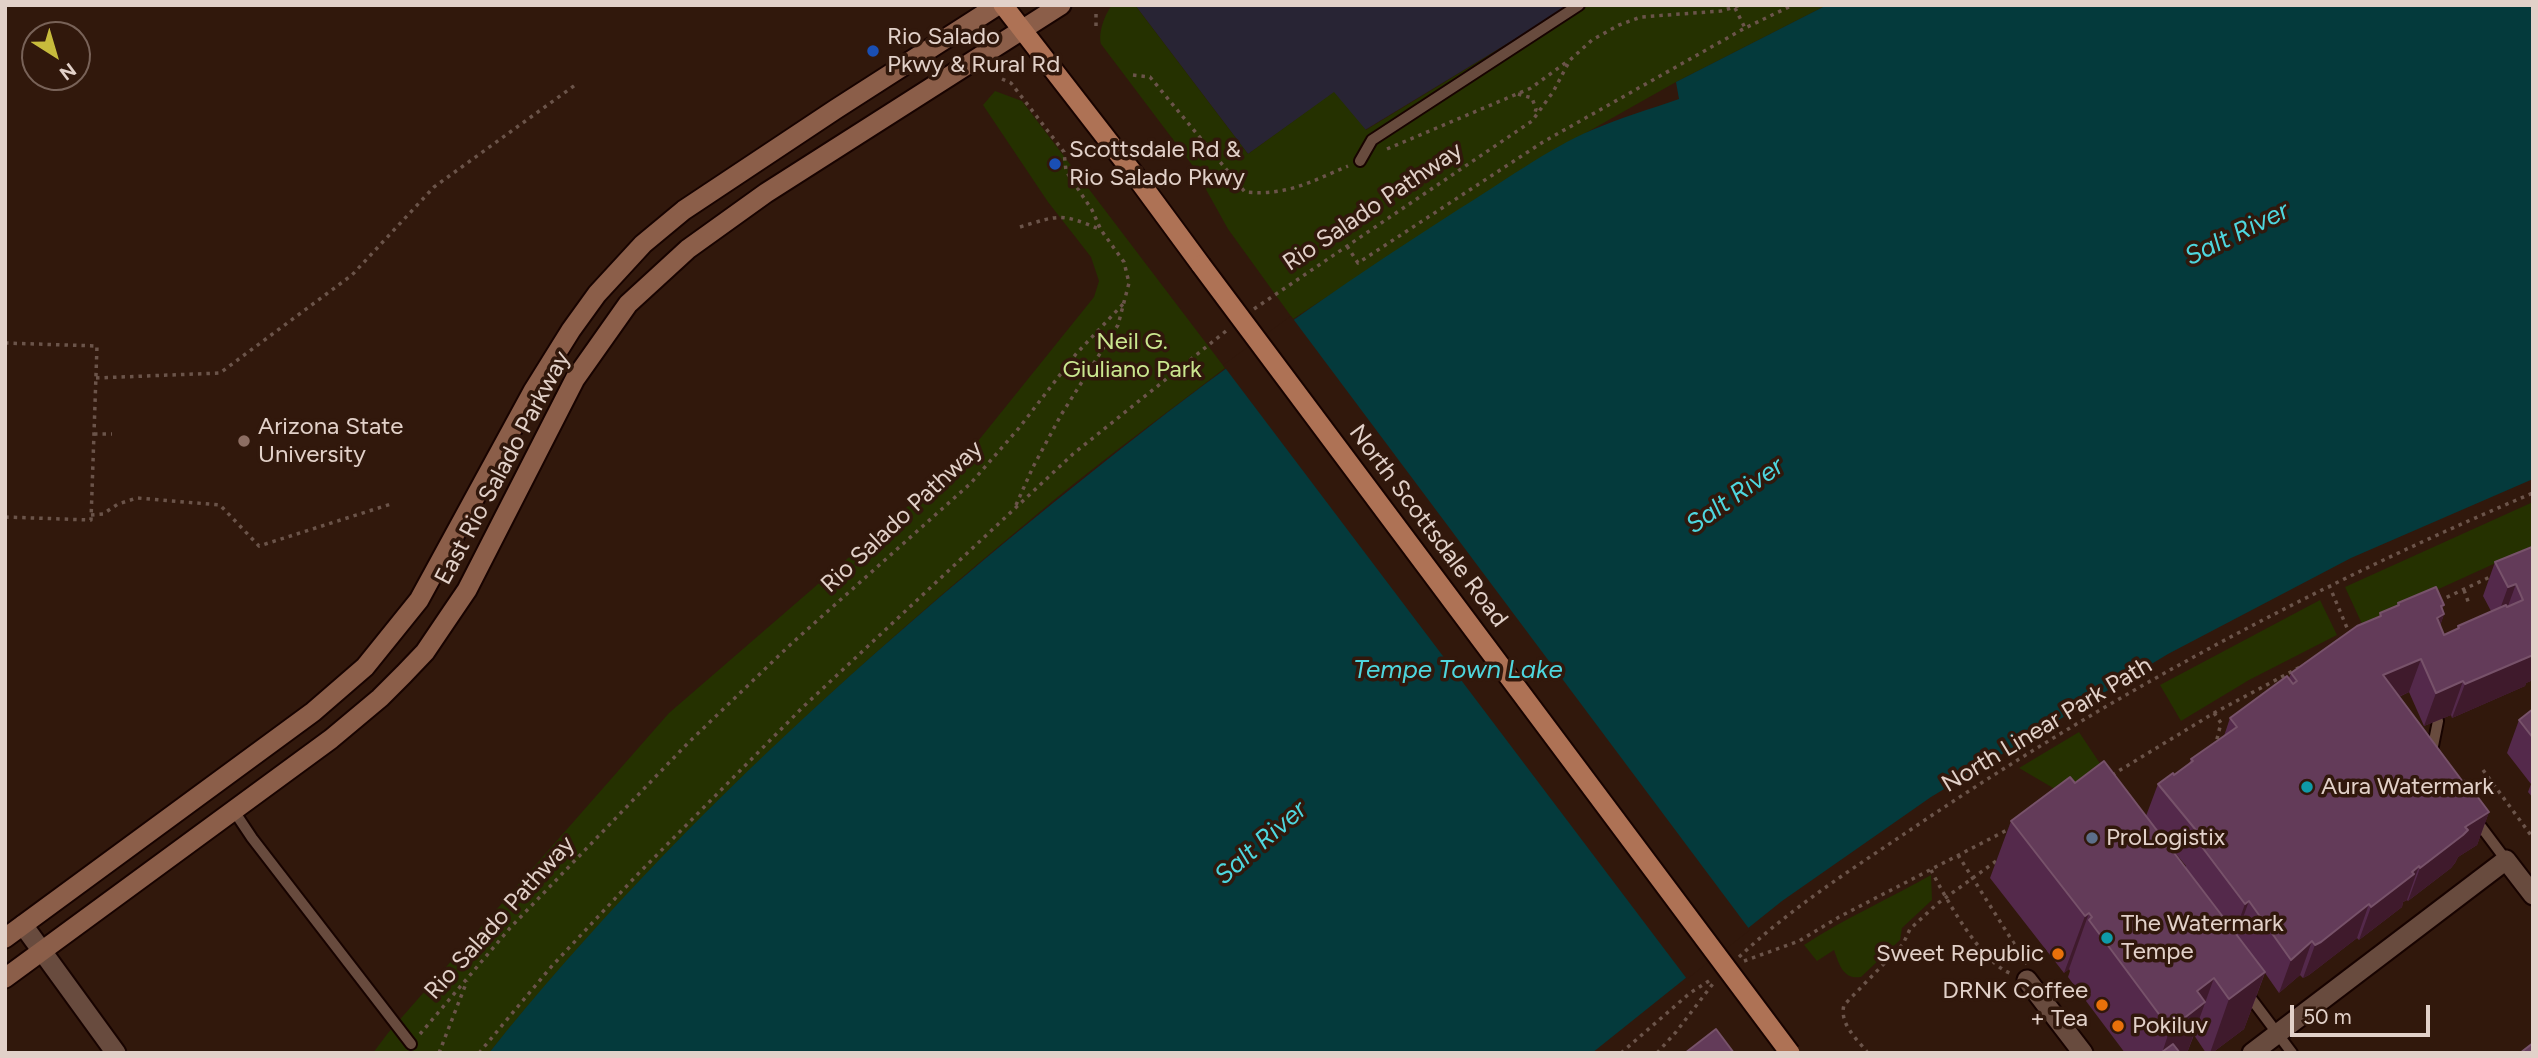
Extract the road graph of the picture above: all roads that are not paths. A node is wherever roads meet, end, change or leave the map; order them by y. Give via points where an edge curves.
1 (1001, 5) edge
2 (1061, 5) edge
3 (1578, 5) edge
4 (1023, 31) junction
5 (1360, 161) road end
6 (2438, 720) edge
7 (2423, 749) edge
8 (2427, 762) junction
9 (2438, 769) edge
10 (2468, 810) edge
11 (234, 811) junction
12 (2506, 860) junction
13 (2533, 895) edge
14 (23, 925) junction
15 (5, 938) edge
16 (42, 951) junction
17 (5, 978) edge
18 (2027, 980) road end
19 (2238, 981) edge
20 (2277, 1032) junction
21 (411, 1044) road end
22 (116, 1053) edge
23 (1790, 1053) edge
24 (2083, 1053) edge
25 (2252, 1053) edge
26 (2292, 1053) edge

1 - 4 main road, North Scottsdale Road
1 - 14 main road, East Rio Salado Parkway via 835,109 684,210 643,244 597,293 571,330 419,600 365,667 313,712
2 - 4 main road, East Rio Salado Parkway
3 - 5 lane via 1371,140
4 - 11 main road, East Rio Salado Parkway via 766,193 688,249 628,304 575,379 467,590 425,652 372,705
4 - 23 main road, North Scottsdale Road, bridge
6 - 8 lane
7 - 8 lane
8 - 9 lane
10 - 12 lane
11 - 16 main road, East Rio Salado Parkway
11 - 21 lane
12 - 13 street
12 - 20 street
14 - 15 main road, East Rio Salado Parkway
14 - 16 street
16 - 17 main road, East Rio Salado Parkway
16 - 22 street
18 - 24 street
19 - 20 lane
20 - 25 street
20 - 26 lane

